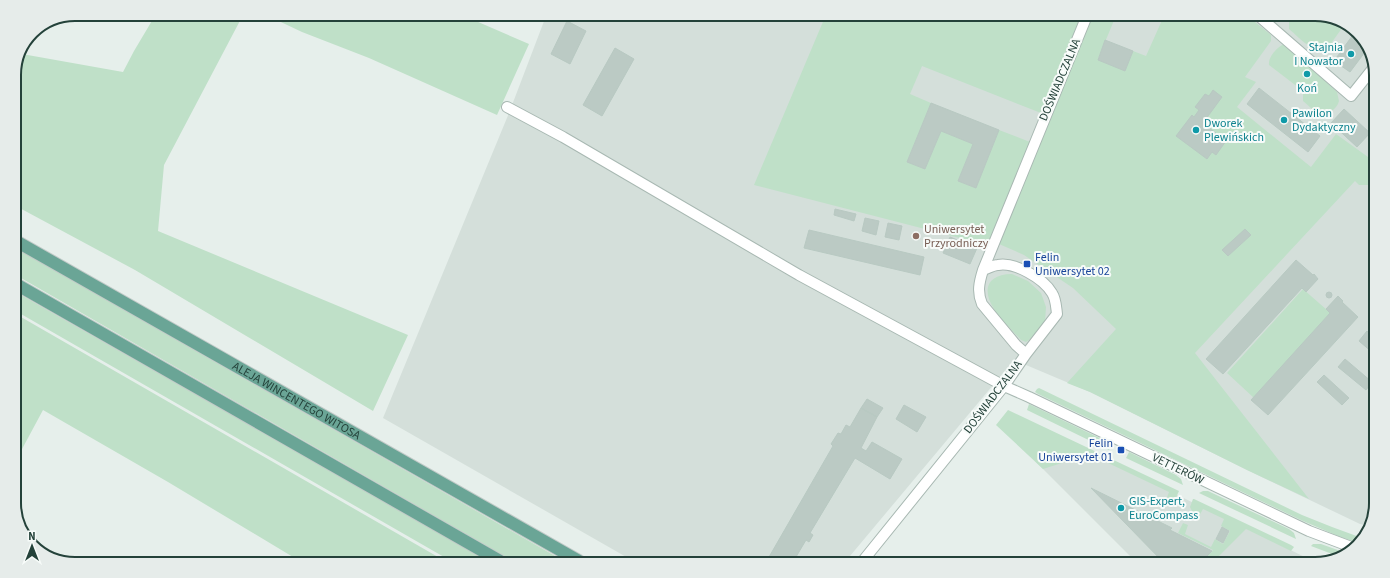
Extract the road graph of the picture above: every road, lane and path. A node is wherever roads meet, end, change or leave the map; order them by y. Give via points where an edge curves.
1 (1085, 21) edge
2 (1265, 21) edge
3 (1369, 73) edge
4 (507, 107) dead end
5 (21, 244) edge
6 (983, 270) junction
7 (21, 287) edge
8 (1026, 354) junction
9 (1004, 386) junction
10 (1348, 546) edge
11 (493, 557) edge
12 (572, 557) edge
13 (866, 557) edge

1 - 6 street, DOŚWIADCZALNA
2 - 3 street via 1351,96
4 - 9 street, VETTERÓW via 799,275
5 - 12 main road, ALEJA WINCENTEGO WITOSA
6 - 8 street, DOŚWIADCZALNA via 978,289 982,304
6 - 8 street via 997,265 1018,267 1051,291 1056,302 1057,314
7 - 11 main road
8 - 9 street, DOŚWIADCZALNA
9 - 10 street, VETTERÓW via 1309,532
9 - 13 street, DOŚWIADCZALNA

